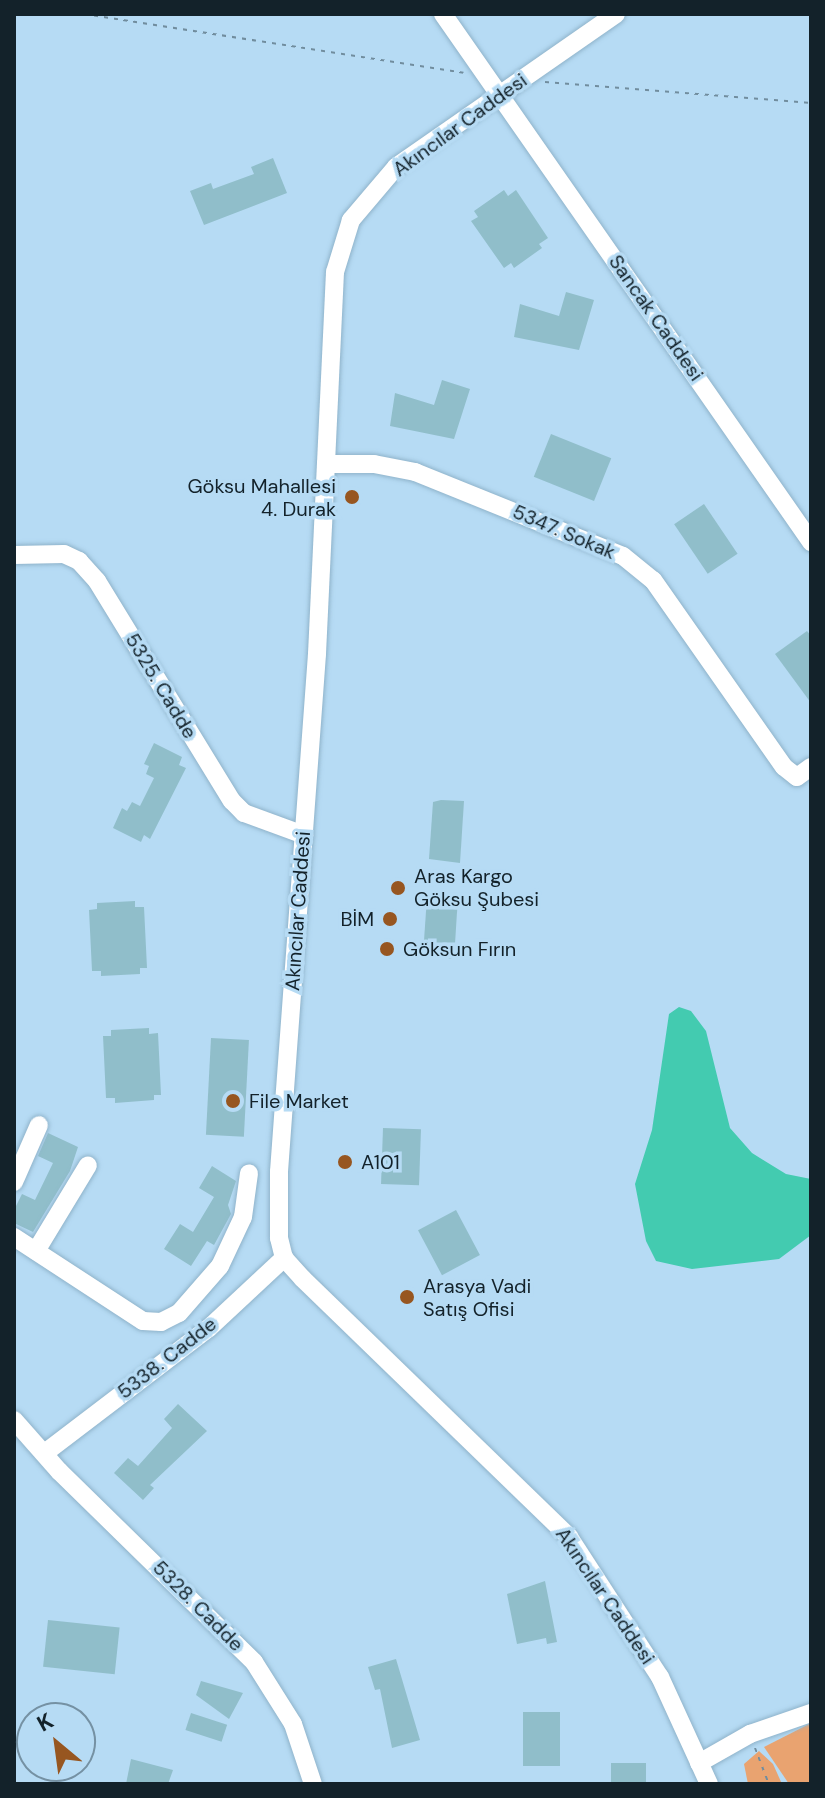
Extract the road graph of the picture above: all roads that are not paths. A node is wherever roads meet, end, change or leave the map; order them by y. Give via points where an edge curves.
1 (443, 14) edge
2 (616, 14) edge
3 (501, 94) junction
4 (326, 464) junction
5 (811, 542) edge
6 (14, 555) edge
7 (804, 772) edge
8 (304, 835) junction
9 (39, 1125) dead end
10 (88, 1165) dead end
11 (249, 1173) dead end
12 (14, 1182) edge
13 (14, 1237) edge
14 (36, 1251) junction
15 (284, 1258) junction
16 (171, 1317) junction
17 (191, 1340) junction
18 (14, 1420) edge
19 (46, 1452) junction
20 (811, 1713) edge
21 (699, 1763) junction
22 (313, 1784) edge
23 (709, 1784) edge

1 - 3 street, Sancak Caddesi
2 - 3 street, Akıncılar Caddesi
3 - 4 street, Akıncılar Caddesi via 396,167 351,220 335,272
3 - 5 street, Sancak Caddesi
4 - 7 street, 5347. Sokak via 374,464 415,472 623,556 653,580 784,767
4 - 8 street, Akıncılar Caddesi
6 - 8 street, 5325. Cadde via 64,554 79,561 97,581 232,801 244,813
8 - 15 street, Akıncılar Caddesi via 279,1172
9 - 12 street
10 - 14 street
11 - 16 street via 243,1217 220,1266
13 - 14 street
14 - 16 street via 143,1321 151,1324
15 - 17 street, 5338. Cadde
15 - 21 street, Akıncılar Caddesi via 569,1537 660,1677
16 - 17 street
17 - 19 street, 5338. Cadde
18 - 19 street, 5328. Cadde
19 - 22 street, 5328. Cadde via 59,1471 254,1662 293,1724
20 - 21 street via 750,1734
21 - 23 street, Akıncılar Caddesi

